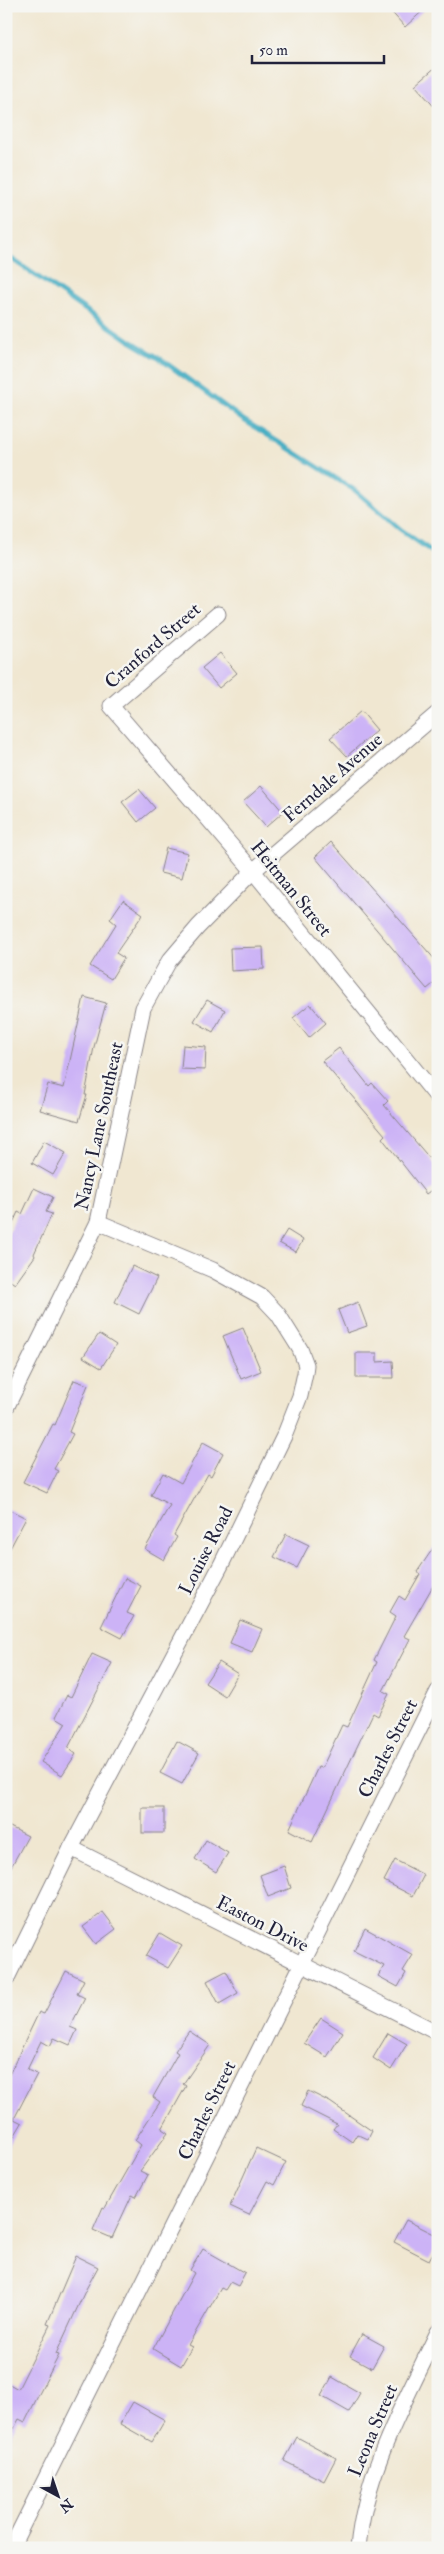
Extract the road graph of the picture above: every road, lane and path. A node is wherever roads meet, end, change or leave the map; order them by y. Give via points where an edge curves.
1 (218, 614) dead end
2 (112, 706) joint
3 (438, 713) edge
4 (253, 871) junction
5 (438, 1098) edge
6 (98, 1222) junction
7 (6, 1408) edge
8 (438, 1692) edge
9 (71, 1848) junction
10 (301, 1964) junction
11 (6, 1980) edge
12 (438, 2033) edge
13 (438, 2332) edge
14 (11, 2548) edge
15 (358, 2548) edge

1 - 2 street, Cranford Street
2 - 4 street, Heitman Street
3 - 4 street, Ferndale Avenue
4 - 5 street, Heitman Street
4 - 6 street, Nancy Lane Southeast via 169,961 143,1008
6 - 7 street, Nancy Lane Southeast
6 - 9 street, Louise Road via 213,1270 262,1296 278,1314 306,1365 300,1396 284,1434 221,1565
8 - 10 street, Charles Street
9 - 10 street, Easton Drive
9 - 11 street, Louise Road
10 - 12 street, Easton Drive
10 - 14 street, Charles Street
13 - 15 street, Leona Street via 387,2441 368,2491

